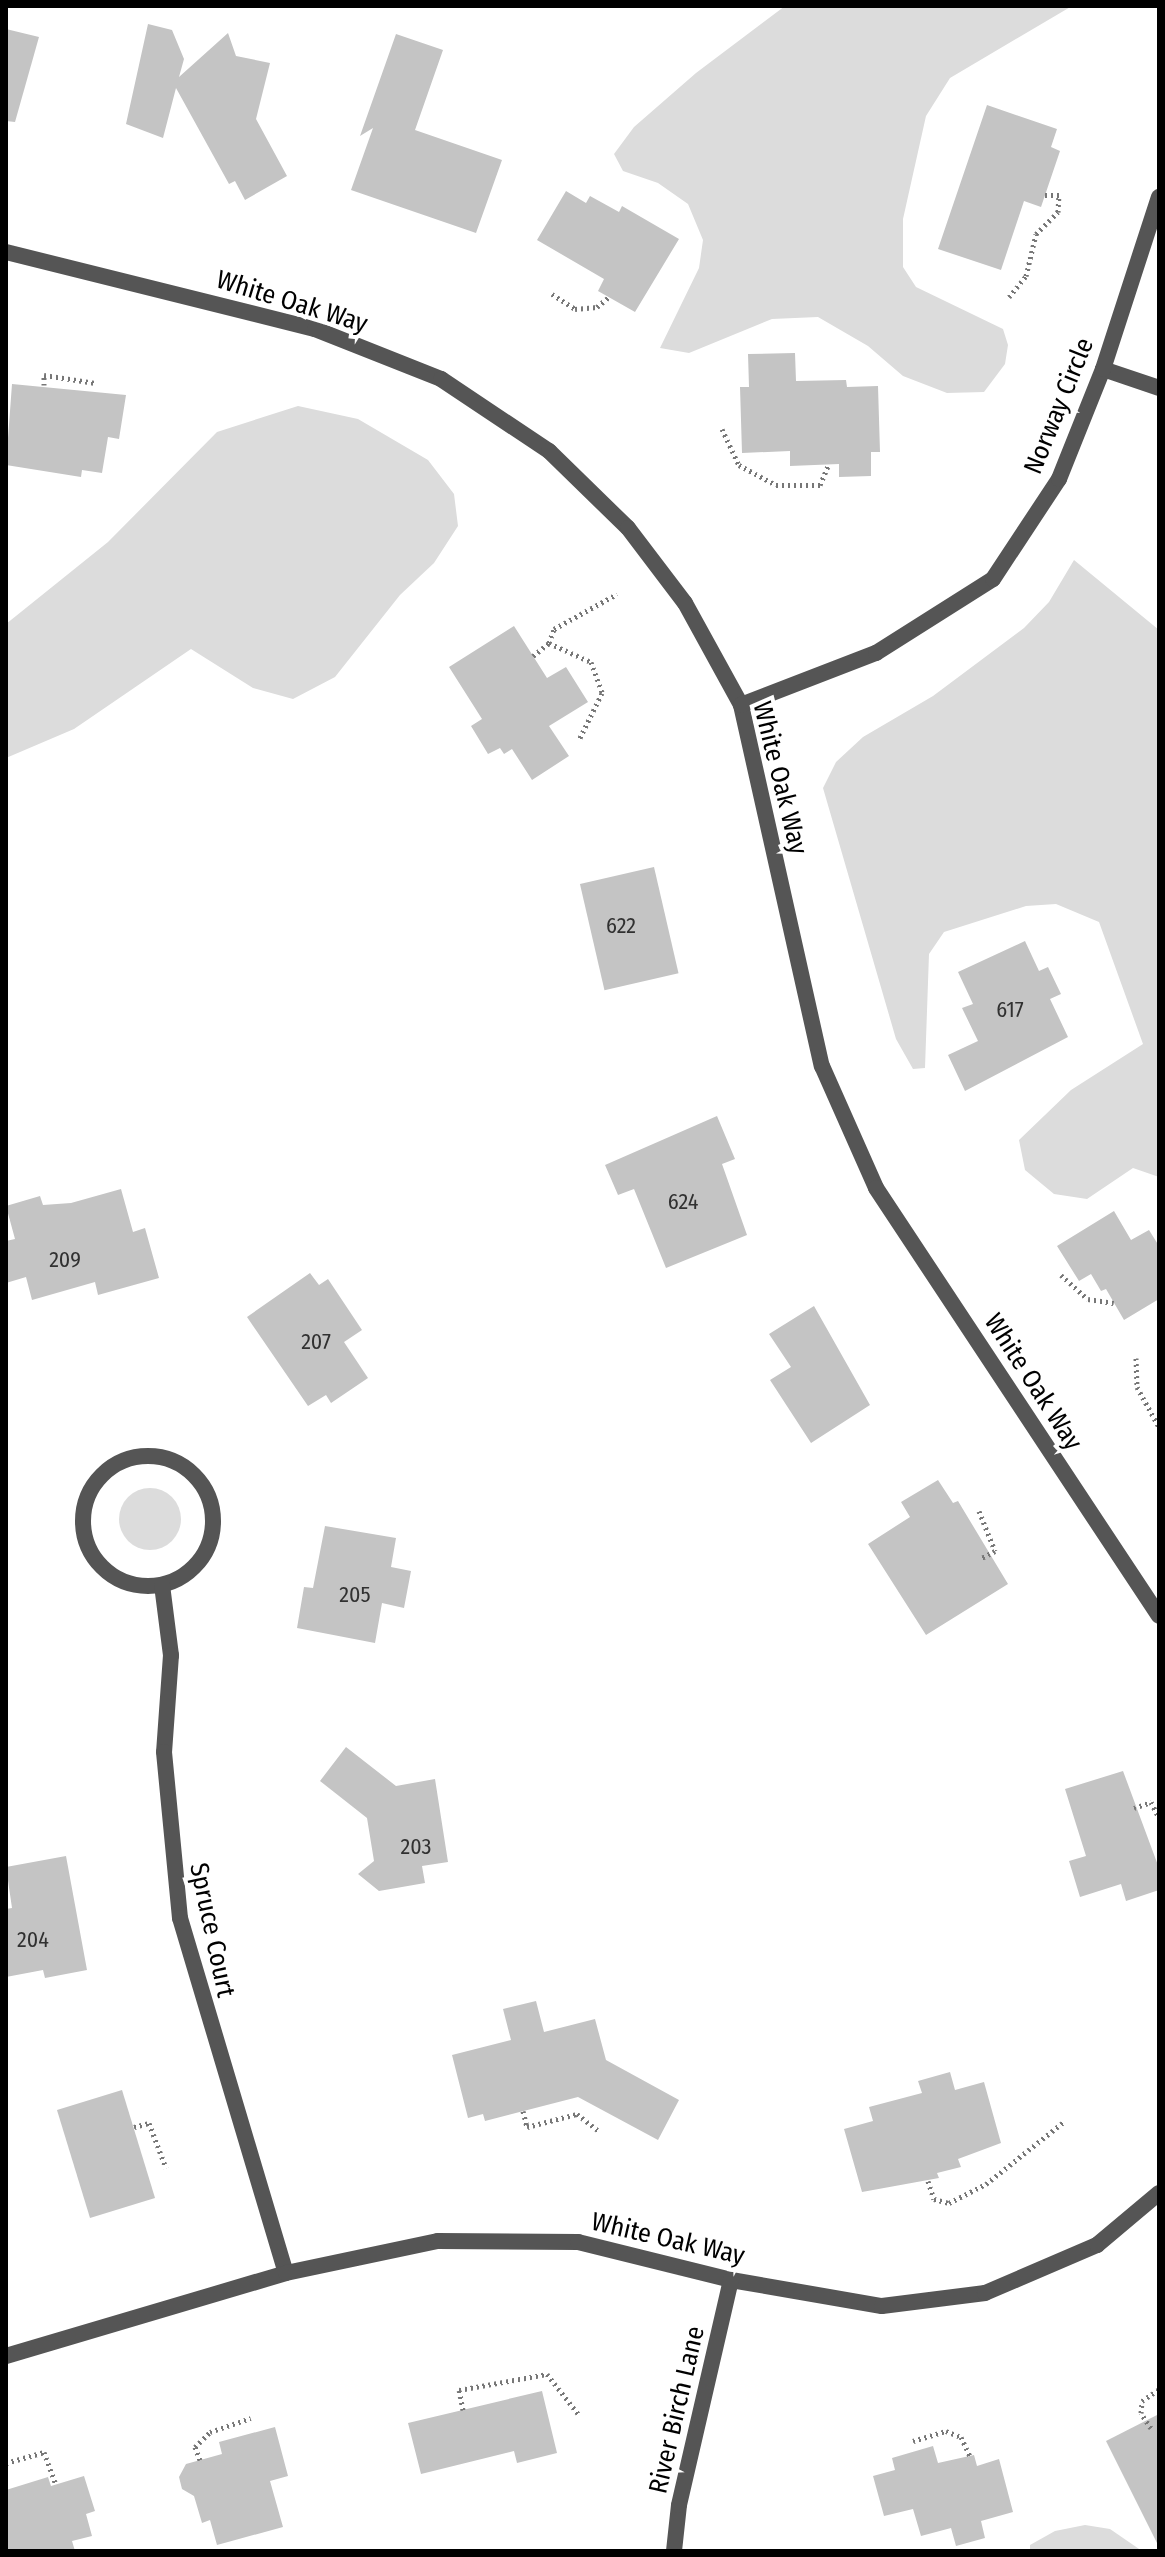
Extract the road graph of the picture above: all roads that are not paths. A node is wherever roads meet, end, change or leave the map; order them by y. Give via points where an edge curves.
1 (1159, 197) edge
2 (6, 252) edge
3 (1103, 369) junction
4 (1159, 388) edge
5 (741, 705) junction
6 (162, 1585) junction
7 (1159, 1616) edge
8 (1159, 2193) edge
9 (286, 2273) junction
10 (731, 2280) junction
11 (6, 2356) edge
12 (674, 2551) edge

1 - 3 street, Norway Circle
2 - 5 street, White Oak Way via 315,329 441,379 549,451 628,528 685,603
3 - 4 street
3 - 5 street, Norway Circle via 1059,479 993,579 876,653
5 - 7 street, White Oak Way via 822,1066 876,1188
6 - 6 street via 179,1578 206,1552 212,1535 211,1507 200,1482 186,1468 159,1458 130,1459 98,1480 83,1514 84,1532 98,1563 112,1575 127,1583
6 - 9 street, Spruce Court via 171,1655 164,1752 180,1918
8 - 10 street, White Oak Way via 1097,2245 985,2293 882,2306
9 - 10 street, White Oak Way via 438,2241 578,2242
9 - 11 street, White Oak Way
10 - 12 street, River Birch Lane via 679,2505

